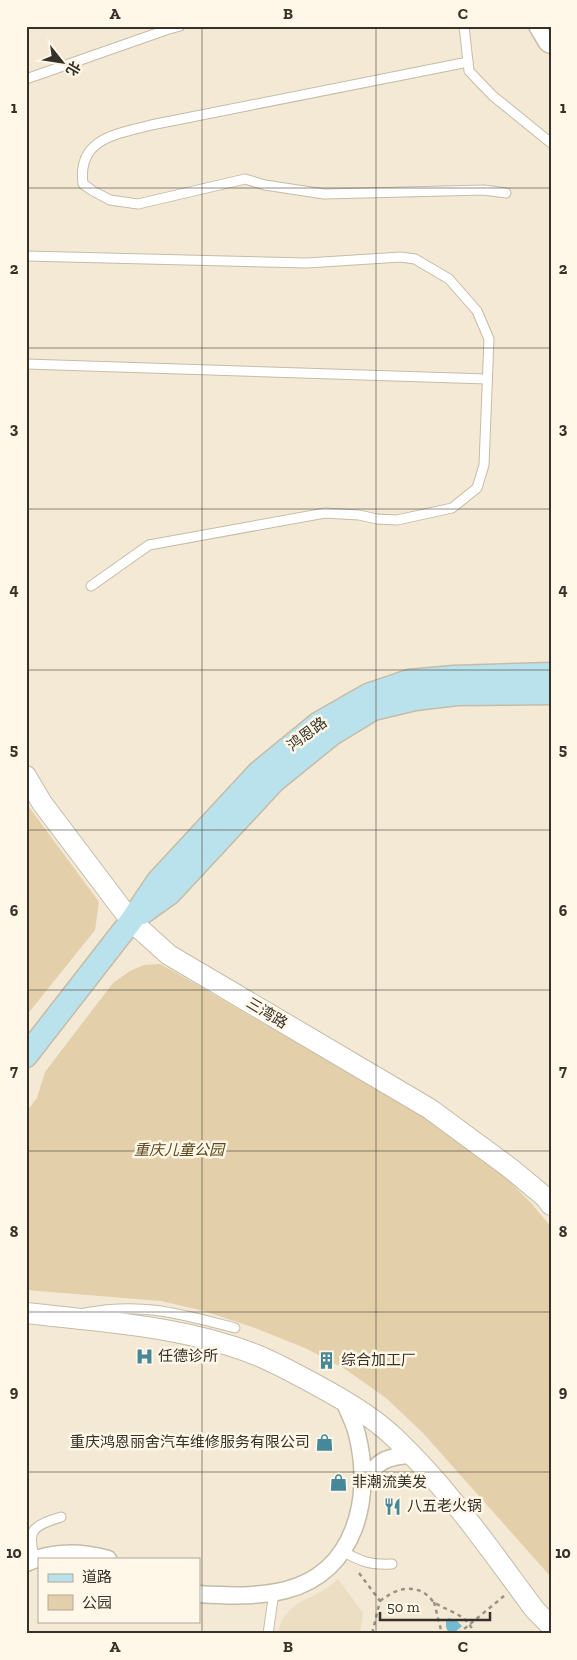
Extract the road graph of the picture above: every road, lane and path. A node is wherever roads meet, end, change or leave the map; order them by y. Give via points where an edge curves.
1 (180, 26) edge
2 (464, 26) edge
3 (537, 26) edge
4 (551, 45) edge
5 (468, 62) junction
6 (26, 79) edge
7 (551, 143) edge
8 (506, 193) dead end
9 (26, 256) edge
10 (26, 364) edge
11 (487, 379) junction
12 (91, 586) dead end
13 (551, 674) edge
14 (551, 692) edge
15 (26, 776) edge
16 (131, 921) junction
17 (30, 1050) edge
18 (551, 1205) edge
19 (26, 1313) edge
20 (62, 1317) junction
21 (235, 1328) dead end
22 (343, 1399) junction
23 (412, 1455) junction
24 (362, 1486) junction
25 (62, 1517) dead end
26 (344, 1552) junction
27 (39, 1558) edge
28 (105, 1558) edge
29 (31, 1561) edge
30 (392, 1564) dead end
31 (372, 1590) dead end
32 (274, 1592) junction
33 (200, 1594) edge
34 (380, 1601) junction
35 (434, 1602) junction
36 (488, 1609) dead end
37 (470, 1624) junction
38 (551, 1626) edge
39 (268, 1634) edge
40 (372, 1634) edge
41 (442, 1634) edge
42 (458, 1634) edge
43 (475, 1634) edge

1 - 6 lane
2 - 5 lane
3 - 4 street
5 - 7 lane via 469,71 487,90
5 - 8 lane via 113,135 95,144 82,172 84,184 110,200 138,204 245,180 324,194 484,190
9 - 11 lane via 307,263 415,259 449,279 477,311 489,339
10 - 11 lane
11 - 12 lane via 484,465 477,488 452,508 397,520 324,513 167,541 149,545
13 - 16 main road, 鸿恩路 via 409,681 368,695 318,723 258,773 158,881
14 - 16 main road, 鸿恩路 via 457,694 415,699 374,709 332,734 274,781 170,893
15 - 16 street, 三湾路 via 42,803
16 - 17 main road, 鸿恩路
16 - 18 street, 三湾路 via 169,955 430,1109 510,1168
19 - 20 street
20 - 21 lane via 109,1308 145,1308
20 - 22 street via 177,1332 218,1342 260,1356
22 - 23 street via 393,1436
22 - 24 street via 358,1436
23 - 24 street via 395,1455 382,1460
23 - 38 street via 449,1495 535,1610
24 - 26 street via 355,1528
25 - 29 lane via 34,1530 30,1542
26 - 30 lane via 371,1564
26 - 32 street via 334,1564 306,1583
27 - 28 street via 72,1553
31 - 34 path
32 - 33 street via 238,1596
32 - 39 lane
34 - 35 path via 390,1593 410,1588 420,1590
34 - 40 path
35 - 37 path via 454,1611
35 - 41 path
36 - 37 path
37 - 42 path
37 - 43 path

